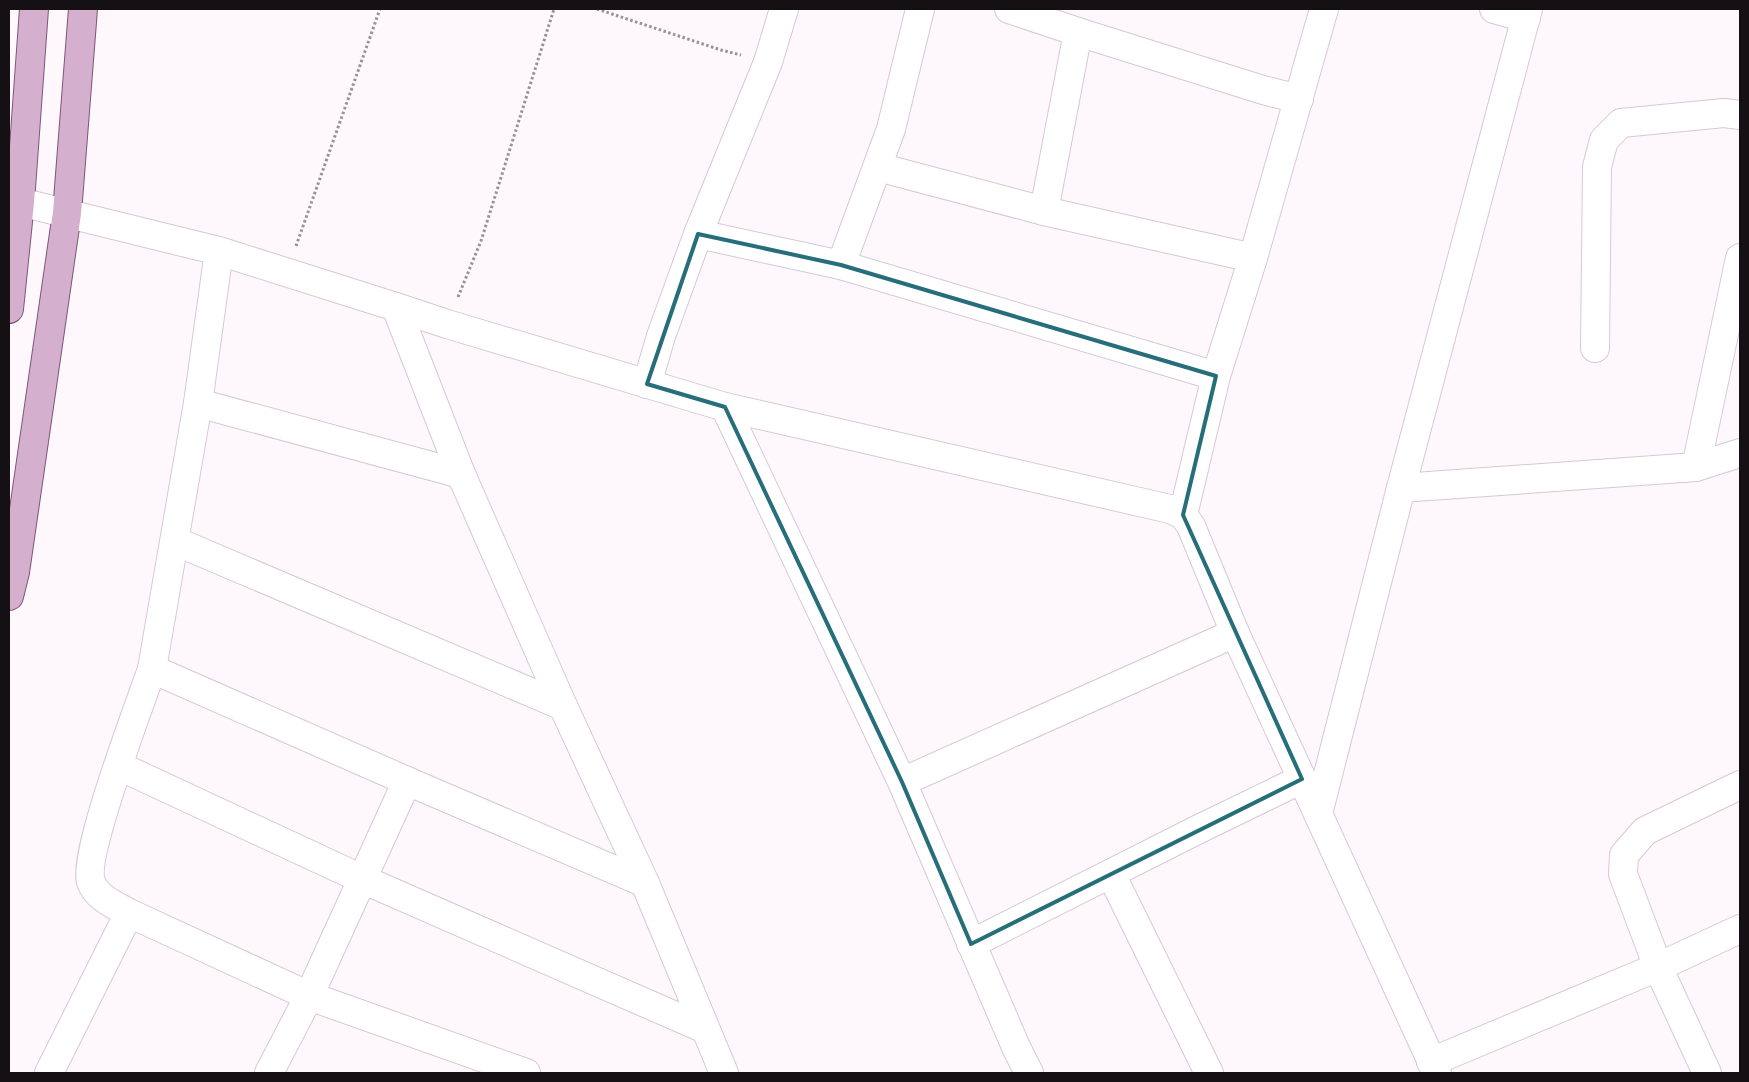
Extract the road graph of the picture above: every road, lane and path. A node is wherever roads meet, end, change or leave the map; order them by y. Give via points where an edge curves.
1 (34, 9) edge
2 (83, 9) edge
3 (380, 9) edge
4 (554, 9) edge
5 (597, 9) edge
6 (784, 9) edge
7 (920, 9) edge
8 (1009, 9) edge
9 (1324, 9) edge
10 (1494, 9) edge
11 (1527, 13) edge
12 (1078, 32) junction
13 (768, 62) junction
14 (1299, 98) junction
15 (1740, 115) edge
16 (878, 167) junction
17 (20, 202) junction
18 (1044, 211) junction
19 (67, 213) junction
20 (698, 234) junction
21 (220, 251) junction
22 (1253, 258) junction
23 (1740, 258) edge
24 (841, 265) junction
25 (287, 272) junction
26 (396, 307) junction
27 (9, 309) edge
28 (447, 324) junction
29 (1595, 348) dead end
30 (1216, 376) junction
31 (647, 384) junction
32 (198, 403) junction
33 (725, 406) junction
34 (1740, 453) edge
35 (1696, 467) junction
36 (461, 474) junction
37 (1400, 488) junction
38 (1183, 515) junction
39 (175, 541) junction
40 (9, 596) edge
41 (1236, 633) junction
42 (152, 669) junction
43 (563, 706) junction
44 (119, 766) junction
45 (1302, 779) junction
46 (407, 781) junction
47 (902, 782) junction
48 (1740, 785) edge
49 (1318, 814) junction
50 (1111, 874) junction
51 (362, 879) junction
52 (645, 883) junction
53 (129, 913) junction
54 (1740, 929) edge
55 (972, 944) junction
56 (1658, 967) junction
57 (309, 996) junction
58 (705, 1029) junction
59 (1434, 1068) edge
60 (50, 1073) edge
61 (269, 1073) edge
62 (526, 1073) edge
63 (724, 1073) edge
64 (1029, 1073) edge
65 (1209, 1073) edge
66 (1707, 1073) edge

1 - 17 main road
2 - 19 main road
3 - 25 path
4 - 28 path via 481,241
5 - 13 path
6 - 13 street
7 - 16 street via 891,129
8 - 12 street
9 - 14 street
10 - 11 street
11 - 37 street
12 - 14 street via 1263,90
12 - 18 street
13 - 20 street
14 - 22 street
15 - 29 street via 1724,113 1621,123 1604,140 1597,167
16 - 18 street
16 - 24 street
17 - 19 street
17 - 27 main road
18 - 22 street
19 - 21 street
19 - 40 main road via 16,572
20 - 24 street
20 - 31 street
21 - 25 street
21 - 32 street
22 - 30 street
23 - 35 street
24 - 30 street
25 - 26 street
26 - 28 street
26 - 36 street
28 - 31 street
30 - 38 street
31 - 33 street
32 - 36 street
32 - 39 street
33 - 38 street via 1170,509
33 - 47 street
34 - 35 street
35 - 37 street
36 - 43 street
37 - 49 street
38 - 41 street via 1191,526
39 - 42 street
39 - 43 street
41 - 45 street
41 - 47 street
42 - 44 street
42 - 46 street
43 - 52 street
44 - 51 street
44 - 53 street via 92,855 91,881 100,896
45 - 49 street
45 - 50 street
46 - 51 street
46 - 52 street
47 - 55 street
48 - 56 street via 1645,831 1624,856 1623,874
49 - 59 street
50 - 55 street
50 - 65 street
51 - 57 street
51 - 58 street
52 - 58 street
53 - 57 street
53 - 60 street
54 - 56 street
55 - 64 street
56 - 59 street
56 - 66 street
57 - 61 street
57 - 62 street
58 - 63 street

